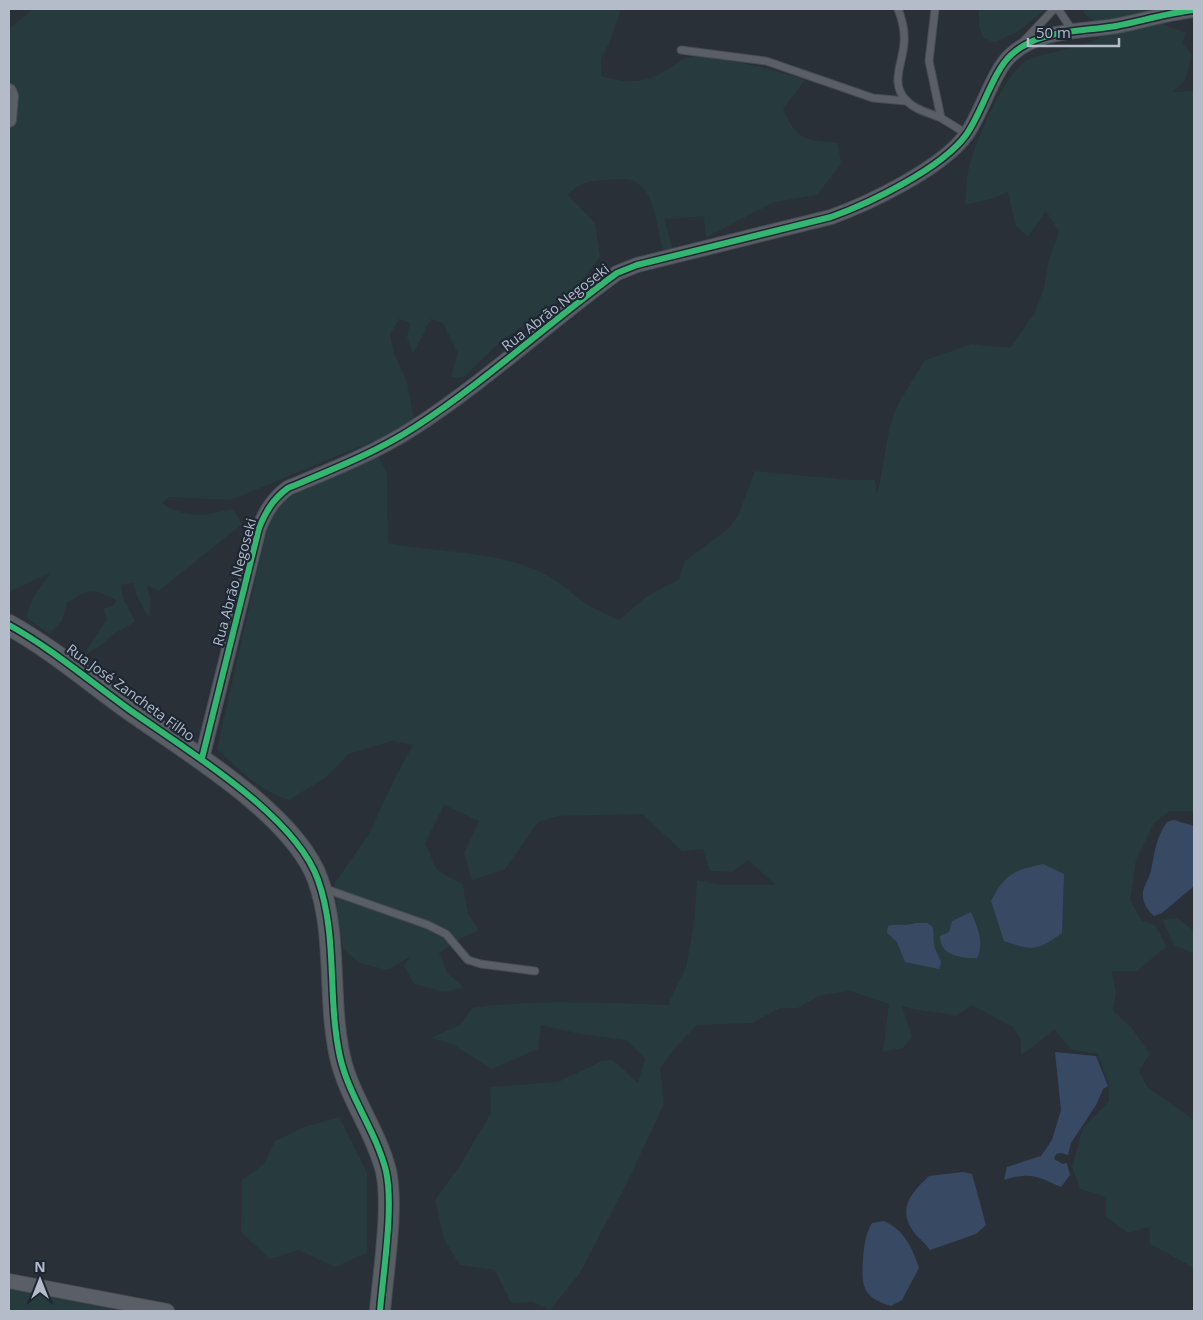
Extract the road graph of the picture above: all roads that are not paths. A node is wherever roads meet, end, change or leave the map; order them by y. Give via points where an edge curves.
1 (898, 9) edge
2 (935, 9) edge
3 (1054, 9) edge
4 (1058, 9) edge
5 (1194, 10) edge
6 (1072, 30) junction
7 (681, 50) dead end
8 (1010, 56) junction
9 (9, 91) edge
10 (906, 101) junction
11 (942, 118) junction
12 (9, 120) edge
13 (967, 134) junction
14 (9, 625) edge
15 (202, 758) junction
16 (320, 887) junction
17 (534, 971) dead end
18 (9, 1281) edge
19 (167, 1311) edge
20 (380, 1311) edge

1 - 10 lane via 904,43 898,89
2 - 11 lane via 929,61
3 - 8 lane
4 - 6 lane
5 - 6 street, Rua Abrão Negoseki via 1117,26
6 - 8 street, Rua Abrão Negoseki via 1026,44
7 - 10 lane via 766,61 873,98
8 - 13 street, Rua Abrão Negoseki
9 - 12 street
10 - 11 lane
11 - 13 lane
13 - 15 street, Rua Abrão Negoseki via 944,157 860,206 831,217 637,265 617,273 503,364 414,428 382,447 288,488 275,497 259,528
14 - 15 street, Rua José Zancheta Filho via 58,654 110,696
15 - 16 street, Rua José Zancheta Filho via 294,840
16 - 17 lane via 428,925 446,934 468,960
16 - 20 street, Rua José Zancheta Filho via 329,930 340,1059 382,1160 388,1184
18 - 19 street

